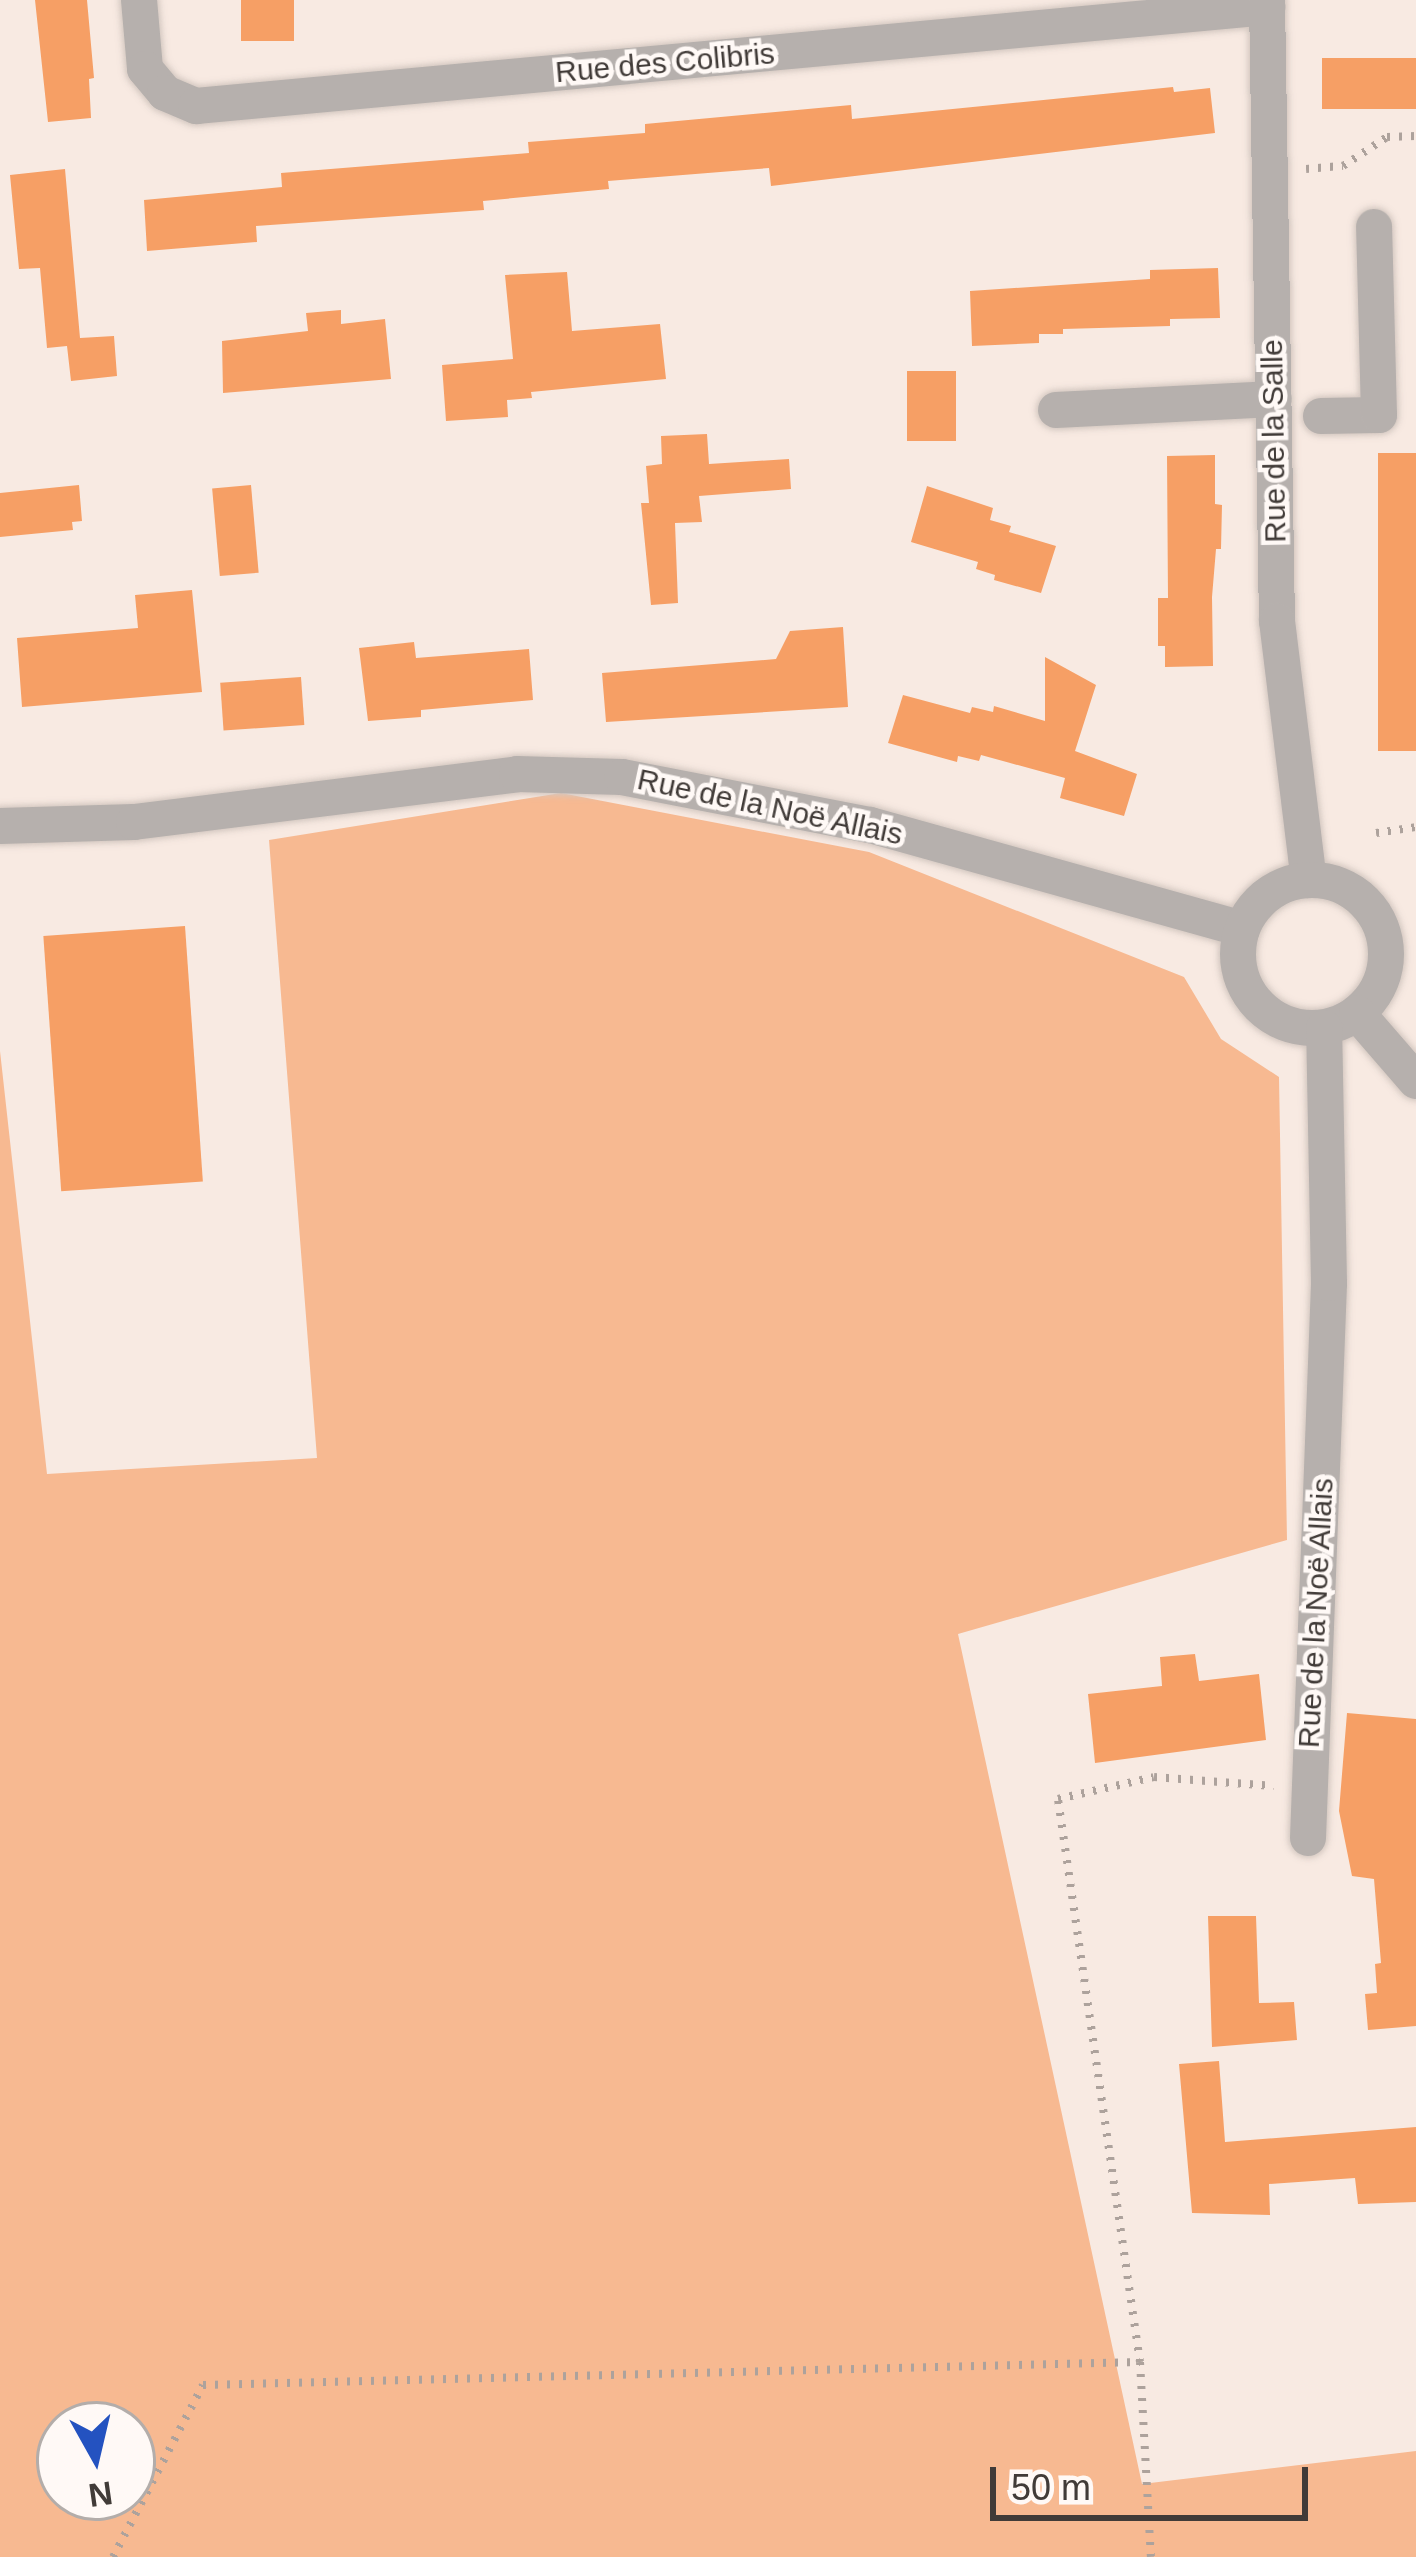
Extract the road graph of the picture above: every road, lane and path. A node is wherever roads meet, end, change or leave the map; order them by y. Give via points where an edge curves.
1 (139, 0) edge
2 (1268, 4) edge
3 (1416, 136) edge
4 (1270, 172) junction
5 (1375, 227) dead end
6 (1274, 399) junction
7 (1056, 410) dead end
8 (1321, 416) dead end
9 (0, 826) edge
10 (1416, 827) edge
11 (1376, 833) dead end
12 (1309, 880) junction
13 (1242, 929) junction
14 (1399, 929) edge
15 (1340, 1020) junction
16 (1416, 1081) edge
17 (1308, 1788) junction
18 (1308, 1838) dead end
19 (1140, 2362) junction
20 (113, 2557) edge
21 (1151, 2557) edge

1 - 2 street, Rue des Colibris via 145,69 165,93 196,106
2 - 4 street, Rue de la Salle
3 - 4 path via 1387,137 1342,166
4 - 6 street, Rue de la Salle
5 - 8 street via 1378,415
6 - 7 street
6 - 12 street, Rue de la Salle via 1277,621
9 - 13 street, Rue de la Noë Allais via 134,822 517,774 622,777 870,825
10 - 11 path
12 - 13 street via 1268,894
12 - 14 street via 1355,894
13 - 15 street via 1241,980 1254,1002 1298,1027
14 - 15 street via 1383,975
15 - 16 street
15 - 17 street, Rue de la Noë Allais
17 - 18 street, Rue de la Noë Allais
17 - 19 path via 1154,1778 1058,1799
19 - 20 path via 203,2385
19 - 21 path

